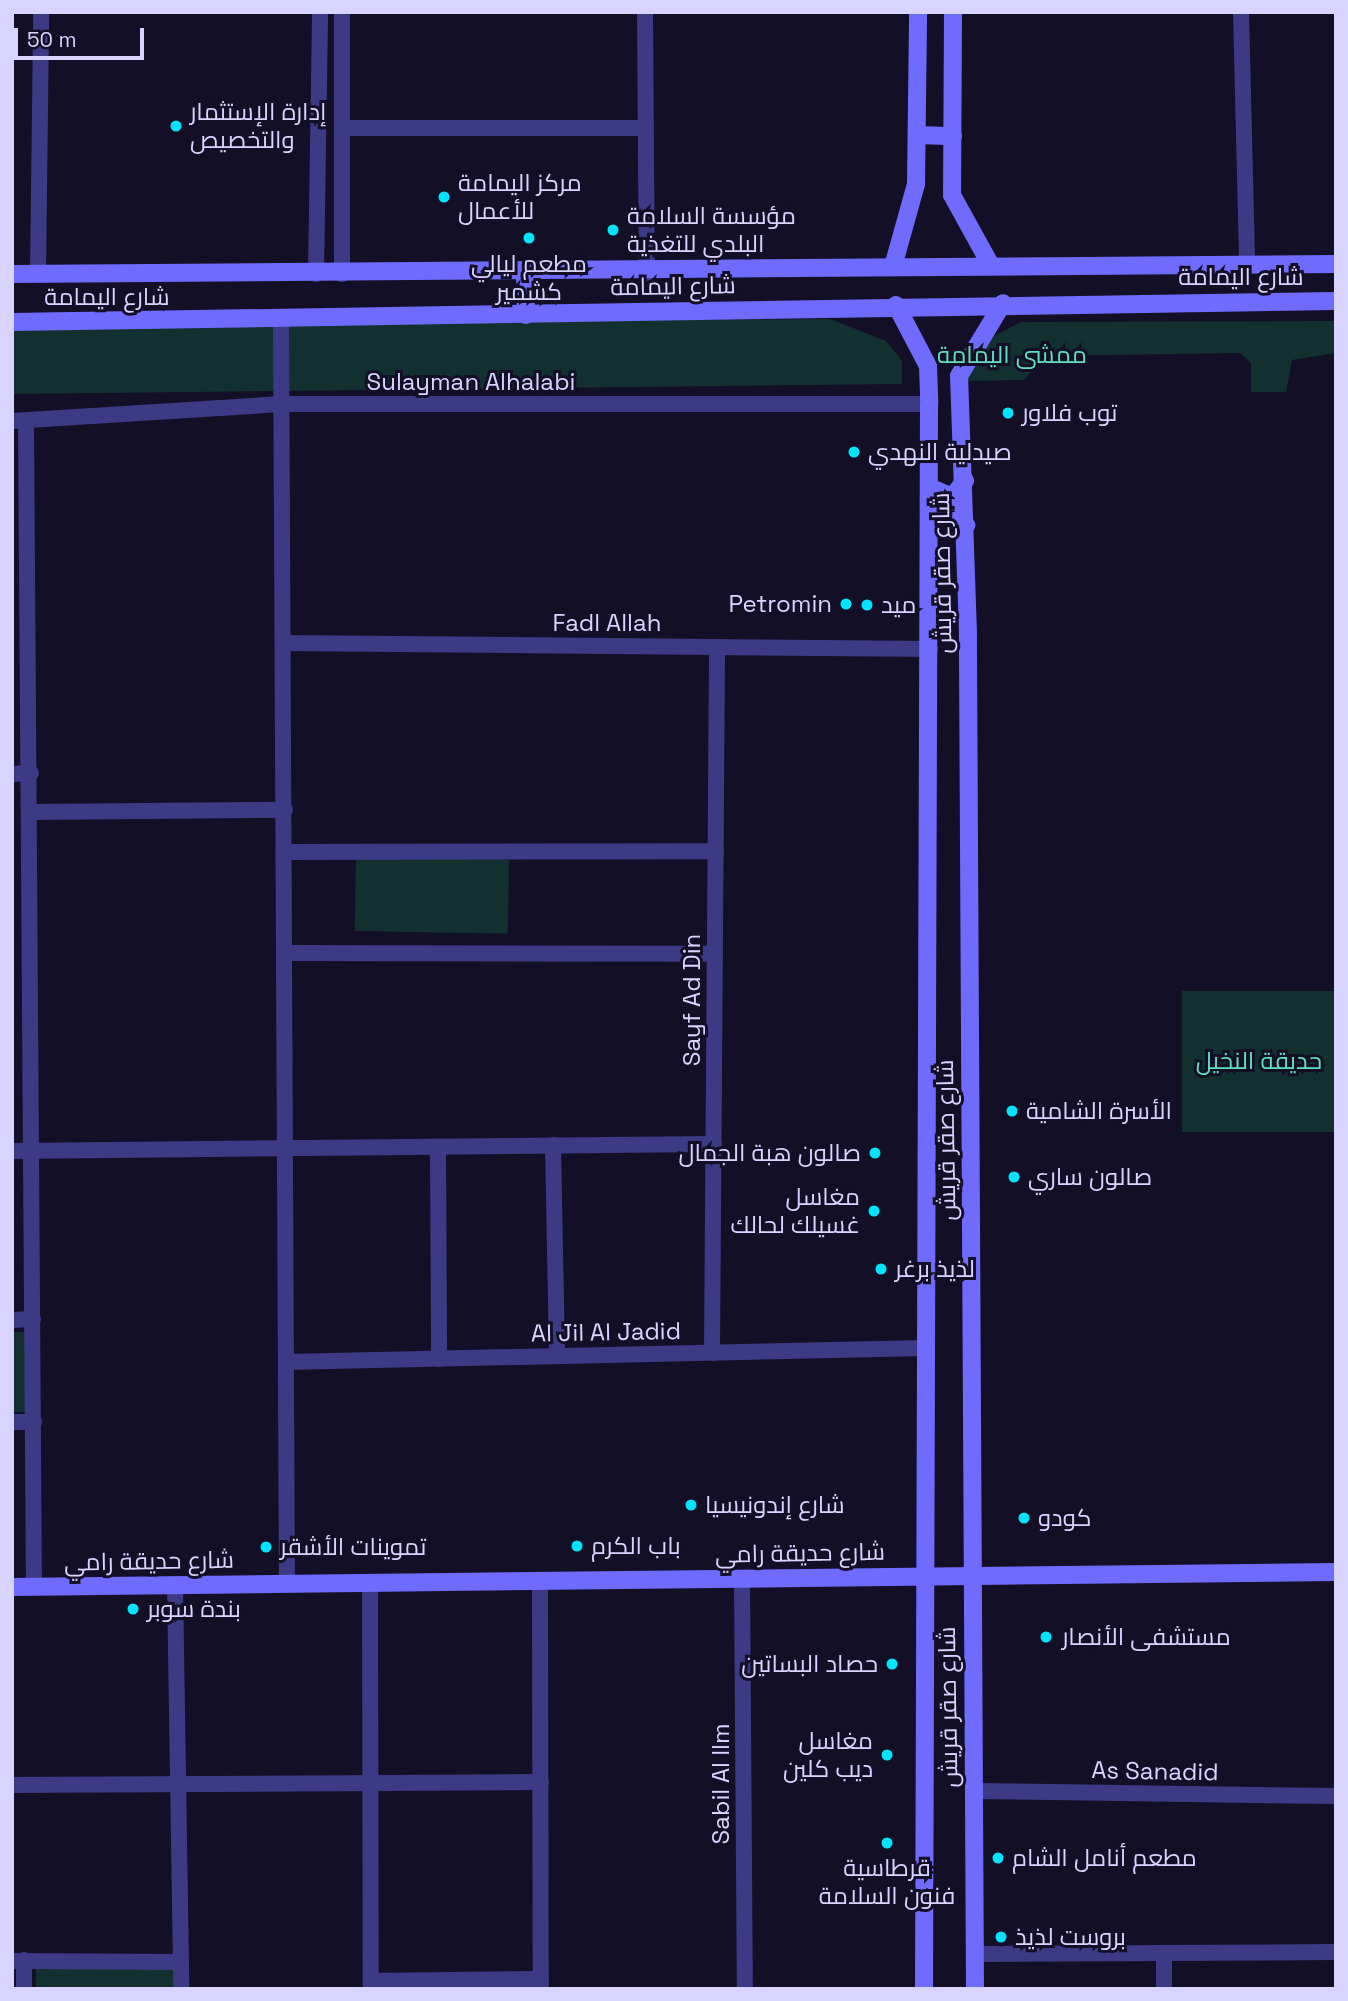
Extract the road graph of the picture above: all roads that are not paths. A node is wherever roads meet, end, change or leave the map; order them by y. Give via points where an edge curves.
1 (41, 12) edge
2 (320, 12) edge
3 (342, 12) edge
4 (645, 12) edge
5 (918, 12) edge
6 (953, 12) edge
7 (1241, 12) edge
8 (342, 128) junction
9 (646, 128) junction
10 (918, 135) junction
11 (953, 136) junction
12 (989, 262) junction
13 (894, 263) junction
14 (1247, 264) junction
15 (1336, 264) edge
16 (647, 273) junction
17 (12, 274) edge
18 (38, 274) junction
19 (316, 274) junction
20 (342, 274) junction
21 (525, 274) junction
22 (1336, 301) edge
23 (1003, 303) junction
24 (895, 305) junction
25 (526, 315) junction
26 (12, 321) edge
27 (281, 321) junction
28 (284, 404) junction
29 (929, 404) junction
30 (19, 421) edge
31 (965, 481) junction
32 (929, 487) junction
33 (966, 525) junction
34 (930, 528) junction
35 (12, 582) edge
36 (29, 582) junction
37 (284, 643) junction
38 (717, 647) junction
39 (930, 649) junction
40 (31, 773) junction
41 (12, 774) edge
42 (285, 810) junction
43 (31, 812) junction
44 (716, 851) junction
45 (284, 852) junction
46 (284, 953) junction
47 (715, 954) junction
48 (714, 1143) junction
49 (553, 1145) junction
50 (438, 1147) junction
51 (285, 1148) junction
52 (12, 1151) edge
53 (32, 1151) junction
54 (33, 1319) junction
55 (12, 1320) edge
56 (927, 1348) junction
57 (712, 1353) junction
58 (557, 1356) junction
59 (439, 1359) junction
60 (286, 1362) junction
61 (12, 1422) edge
62 (34, 1422) junction
63 (1336, 1572) edge
64 (928, 1576) junction
65 (970, 1576) junction
66 (742, 1579) junction
67 (540, 1581) junction
68 (370, 1583) junction
69 (287, 1584) junction
70 (174, 1585) junction
71 (12, 1587) edge
72 (34, 1587) junction
73 (541, 1782) junction
74 (178, 1784) junction
75 (12, 1785) edge
76 (370, 1785) junction
77 (974, 1791) junction
78 (1336, 1797) edge
79 (1336, 1952) edge
80 (1164, 1954) junction
81 (975, 1955) junction
82 (18, 1960) edge
83 (180, 1962) junction
84 (541, 1984) edge
85 (371, 1985) edge
86 (24, 1989) edge
87 (181, 1989) edge
88 (745, 1989) edge
89 (925, 1989) edge
90 (975, 1989) edge
91 (1164, 1989) edge

1 - 18 street
2 - 19 street
3 - 8 street
4 - 9 street
5 - 10 street
6 - 11 street
7 - 14 street
8 - 9 street
8 - 20 street
9 - 16 street
10 - 11 street
10 - 13 street via 916,184
11 - 12 street via 951,195
12 - 13 street, شارع اليمامة
12 - 14 street, شارع اليمامة
13 - 16 street, شارع اليمامة
14 - 15 street, شارع اليمامة
16 - 21 street, شارع اليمامة
17 - 18 street, شارع اليمامة
18 - 19 street, شارع اليمامة
19 - 20 street, شارع اليمامة
20 - 21 street, شارع اليمامة
21 - 25 street
22 - 23 street, شارع اليمامة
23 - 24 street, شارع اليمامة
23 - 31 street, شارع صقر قريش via 959,376
24 - 25 street, شارع اليمامة
24 - 29 street, شارع صقر قريش via 928,366
25 - 27 street, شارع اليمامة
26 - 27 street, شارع اليمامة
27 - 28 street
28 - 29 street, Sulayman Alhalabi
28 - 30 street, Sulayman Alhalabi
28 - 37 street
29 - 32 street, شارع صقر قريش
30 - 36 street
31 - 32 street via 951,498
31 - 33 street, شارع صقر قريش
32 - 34 street, شارع صقر قريش
33 - 34 street via 939,513
33 - 65 street, شارع صقر قريش
34 - 39 street, شارع صقر قريش
35 - 36 street
36 - 40 street
37 - 38 street, Fadl Allah
37 - 42 street
38 - 39 street, Fadl Allah
38 - 44 street, Sayf Ad Din
39 - 56 street, شارع صقر قريش
40 - 41 street
40 - 43 street
42 - 43 street
42 - 45 street
43 - 53 street
44 - 45 street
44 - 47 street, Sayf Ad Din
45 - 46 street
46 - 47 street
46 - 51 street
47 - 48 street, Sayf Ad Din
48 - 49 street
48 - 57 street, Sayf Ad Din
49 - 50 street
49 - 58 street
50 - 51 street
50 - 59 street
51 - 53 street
51 - 60 street
52 - 53 street
53 - 54 street
54 - 55 street
54 - 62 street
56 - 57 street, Al Jil Al Jadid
56 - 64 street, شارع صقر قريش
57 - 58 street, Al Jil Al Jadid
58 - 59 street, Al Jil Al Jadid
59 - 60 street, Al Jil Al Jadid
60 - 69 street
61 - 62 street
62 - 72 street
63 - 65 street, شارع حديقة رامي
64 - 65 street, شارع حديقة رامي
64 - 66 street, شارع حديقة رامي
64 - 89 street, شارع صقر قريش
65 - 77 street, شارع صقر قريش
66 - 67 street, شارع حديقة رامي
66 - 88 street, Sabil Al llm
67 - 68 street, شارع حديقة رامي
67 - 73 street
68 - 69 street, شارع حديقة رامي
68 - 76 street
69 - 70 street, شارع حديقة رامي
70 - 72 street, شارع حديقة رامي
70 - 74 street
71 - 72 street, شارع حديقة رامي
73 - 76 street
73 - 84 street
74 - 75 street
74 - 76 street
74 - 83 street
76 - 85 street
77 - 78 street, As Sanadid
77 - 81 street, شارع صقر قريش
79 - 80 street
80 - 81 street
80 - 91 street
81 - 90 street, شارع صقر قريش
82 - 83 street
82 - 86 street
83 - 87 street
84 - 85 street

